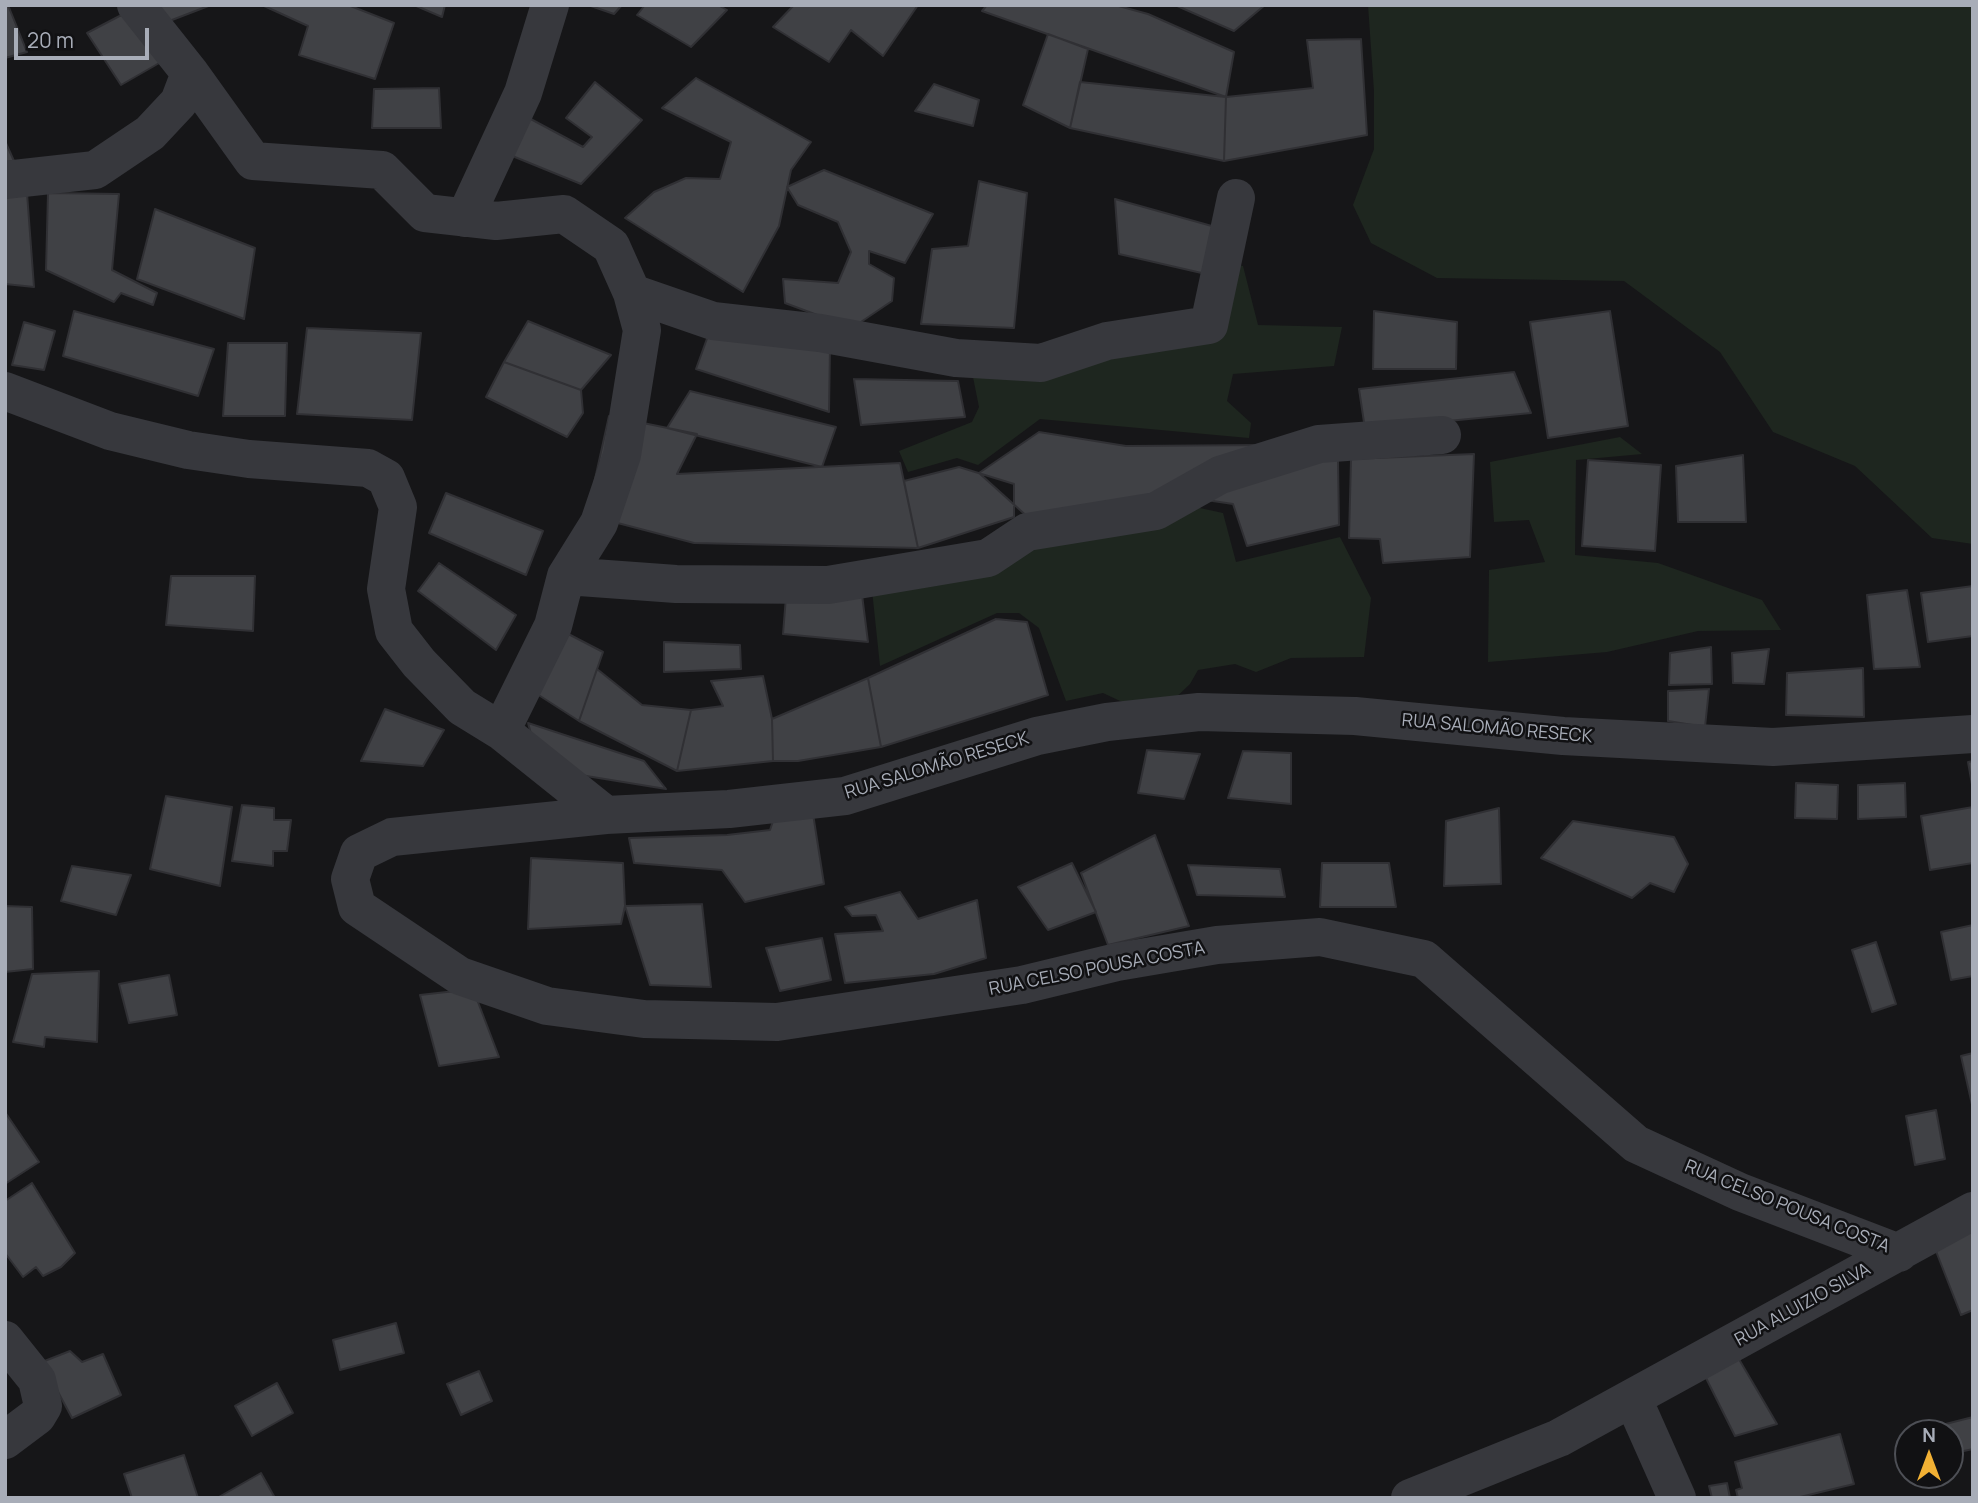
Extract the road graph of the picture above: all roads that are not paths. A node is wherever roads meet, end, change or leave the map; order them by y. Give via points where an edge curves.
1 (136, 5) edge
2 (550, 5) edge
3 (190, 73) junction
4 (5, 180) edge
5 (1236, 198) dead end
6 (465, 218) junction
7 (632, 293) junction
8 (5, 391) edge
9 (1442, 435) dead end
10 (566, 576) junction
11 (501, 730) junction
12 (1973, 734) edge
13 (606, 815) junction
14 (357, 906) joint
15 (1973, 1211) edge
16 (1899, 1253) junction
17 (5, 1340) edge
18 (1633, 1399) junction
19 (1559, 1438) junction
20 (5, 1440) edge
21 (1410, 1498) edge
22 (1461, 1498) edge
23 (1677, 1498) edge

1 - 3 street
2 - 6 street via 523,93
3 - 4 street via 179,102 150,133 95,170
3 - 6 street via 253,161 382,170 425,213
5 - 7 street via 1209,326 1107,341 1041,363 956,358 820,333 713,321
6 - 7 street via 496,221 564,214 611,246
7 - 10 street via 642,330 622,455 599,523
8 - 11 street via 110,431 188,450 368,468 386,478 398,507 386,589 394,631 462,707
9 - 10 street via 1319,444 1220,475 1156,511 1027,532 988,558 828,585 676,584
10 - 11 street via 553,626
11 - 13 street
12 - 13 street, RUA SALOMÃO RESECK via 1773,747 1563,736 1355,716 1199,712 1107,722 1037,736 845,796 729,809
13 - 14 street, RUA SALOMÃO RESECK via 392,837 359,853 350,879
14 - 16 street, RUA CELSO POUSA COSTA via 460,976 547,1006 644,1019 777,1022 1022,985 1217,945 1320,937 1424,959 1636,1144 1740,1192
15 - 16 street, RUA ALUIZIO SILVA
16 - 18 street, RUA ALUIZIO SILVA
17 - 20 street via 37,1380 43,1406
18 - 19 street, RUA ALUIZIO SILVA
18 - 23 street
19 - 21 street
19 - 22 street

